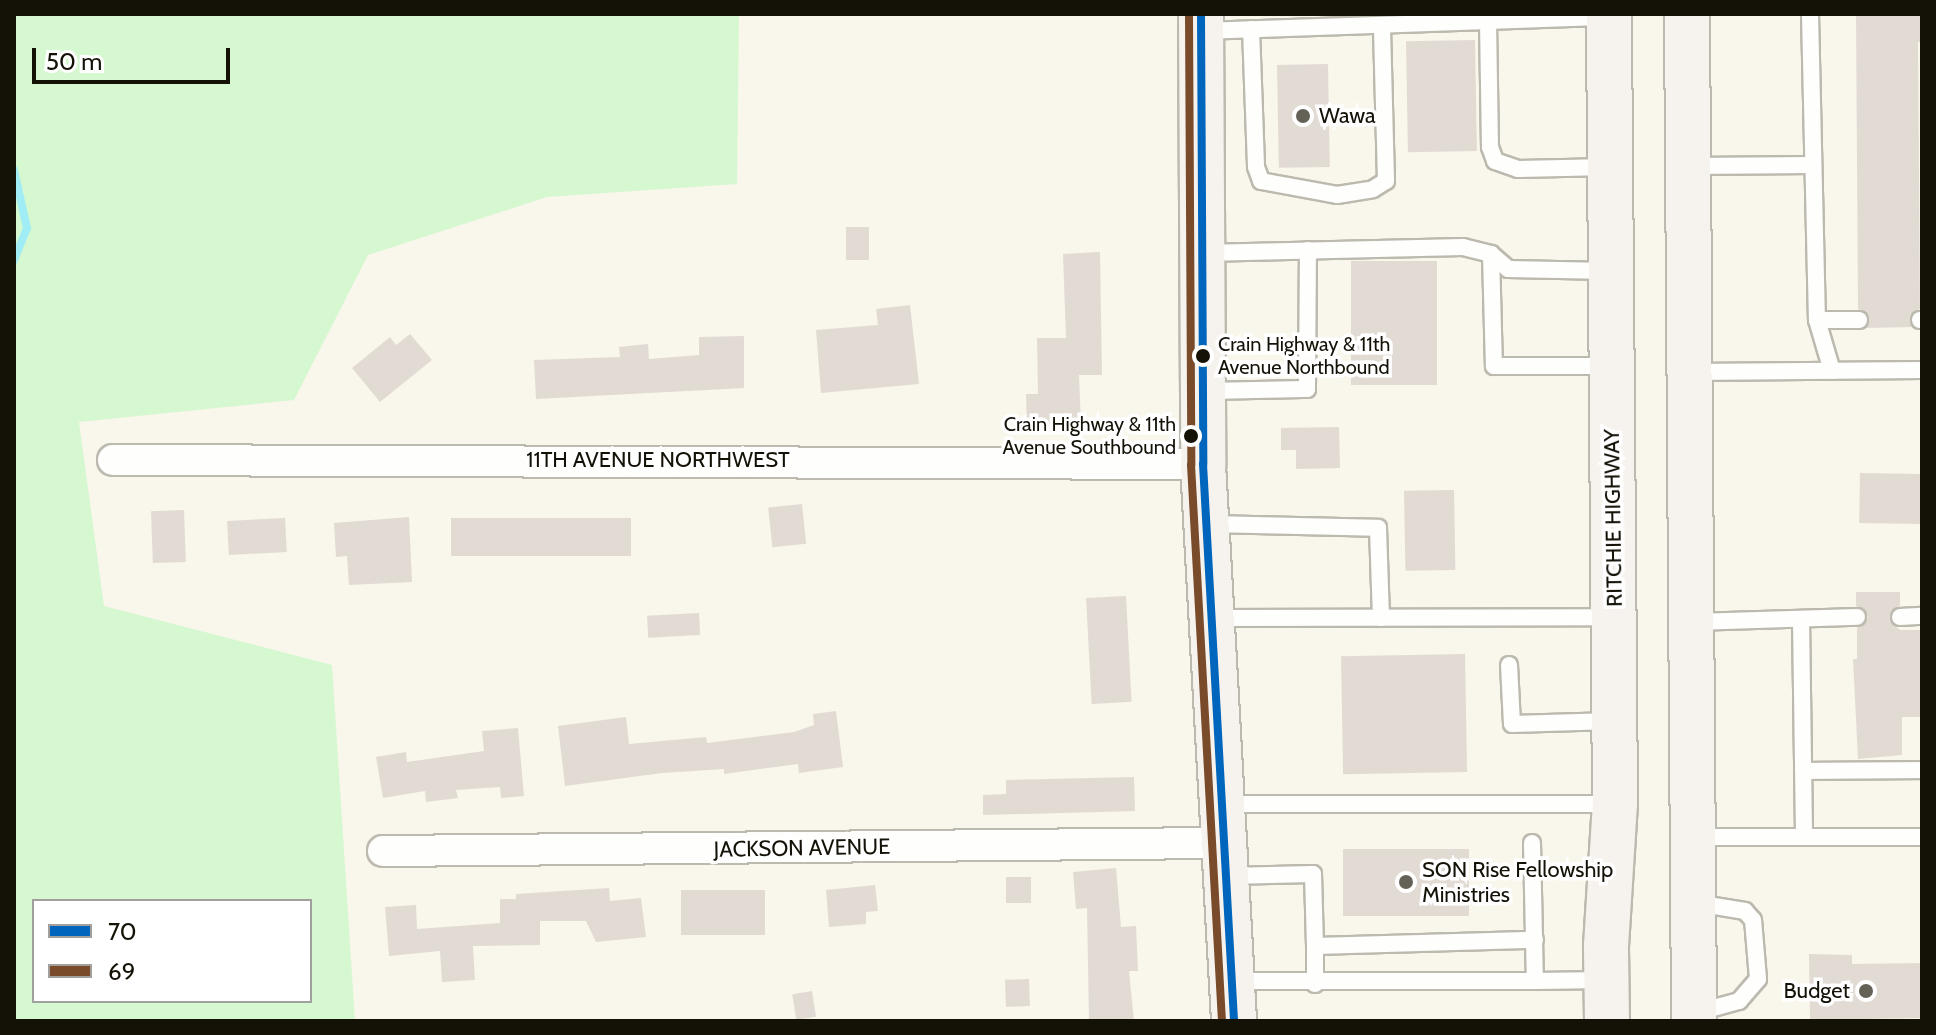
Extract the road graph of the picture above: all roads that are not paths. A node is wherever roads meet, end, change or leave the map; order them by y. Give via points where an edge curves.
1 (1687, 14) edge
2 (1810, 14) edge
3 (1609, 16) edge
4 (1488, 21) junction
5 (1201, 23) edge
6 (1382, 25) junction
7 (1251, 29) junction
8 (1813, 165) junction
9 (1689, 166) junction
10 (1610, 167) junction
11 (1308, 250) junction
12 (1202, 253) junction
13 (1491, 254) junction
14 (1611, 271) junction
15 (1817, 320) junction
16 (1859, 320) dead end
17 (1611, 366) junction
18 (1922, 370) edge
19 (1832, 371) junction
20 (1690, 372) junction
21 (1203, 391) junction
22 (113, 460) dead end
23 (1203, 464) junction
24 (1206, 523) junction
25 (1922, 616) edge
26 (1614, 617) junction
27 (1857, 617) dead end
28 (1900, 617) dead end
29 (1211, 618) junction
30 (1381, 618) junction
31 (1801, 619) junction
32 (1691, 622) junction
33 (1509, 665) dead end
34 (1614, 721) junction
35 (1922, 770) edge
36 (1803, 771) junction
37 (1615, 804) junction
38 (1693, 837) junction
39 (1804, 837) junction
40 (1922, 837) edge
41 (1222, 841) junction
42 (1532, 843) dead end
43 (383, 851) dead end
44 (1693, 903) junction
45 (1535, 940) junction
46 (1315, 946) junction
47 (1535, 981) junction
48 (1315, 984) junction
49 (1607, 1000) edge
50 (1233, 1001) edge
51 (1694, 1017) edge

1 - 9 main road
2 - 8 lane
3 - 4 lane
3 - 10 main road, RITCHIE HIGHWAY
4 - 6 lane
4 - 10 lane via 1490,147 1495,161 1518,169
5 - 7 lane
5 - 12 main road
6 - 7 lane
6 - 7 lane via 1386,181 1373,189 1337,195 1261,181 1256,167
8 - 9 lane
8 - 15 lane
9 - 20 main road
10 - 14 main road, RITCHIE HIGHWAY
11 - 12 lane
11 - 13 lane via 1463,247
11 - 21 lane via 1307,389
12 - 21 main road
13 - 14 lane via 1508,269
13 - 17 lane via 1494,366
14 - 17 main road, RITCHIE HIGHWAY
15 - 16 lane
15 - 19 lane
17 - 26 main road, RITCHIE HIGHWAY
18 - 19 lane
19 - 20 lane
20 - 32 main road
21 - 23 main road
22 - 23 street, 11TH AVENUE NORTHWEST
23 - 24 main road
24 - 29 main road
24 - 30 lane via 1378,528
25 - 28 lane
26 - 30 lane
26 - 34 main road, RITCHIE HIGHWAY
27 - 31 lane
29 - 30 lane
29 - 41 main road
31 - 32 lane
31 - 36 lane
32 - 38 main road
33 - 34 lane via 1512,724
34 - 37 main road, RITCHIE HIGHWAY
35 - 36 lane
36 - 39 lane
37 - 41 lane
37 - 49 main road, RITCHIE HIGHWAY
38 - 39 lane
38 - 44 main road
39 - 40 lane
41 - 43 street, JACKSON AVENUE
41 - 46 lane via 1313,874
41 - 50 main road
42 - 45 lane
44 - 51 main road
44 - 51 lane via 1745,911 1753,920 1758,979 1739,1001
45 - 46 lane
45 - 47 lane
46 - 48 lane
47 - 48 lane
47 - 49 lane
48 - 50 lane

